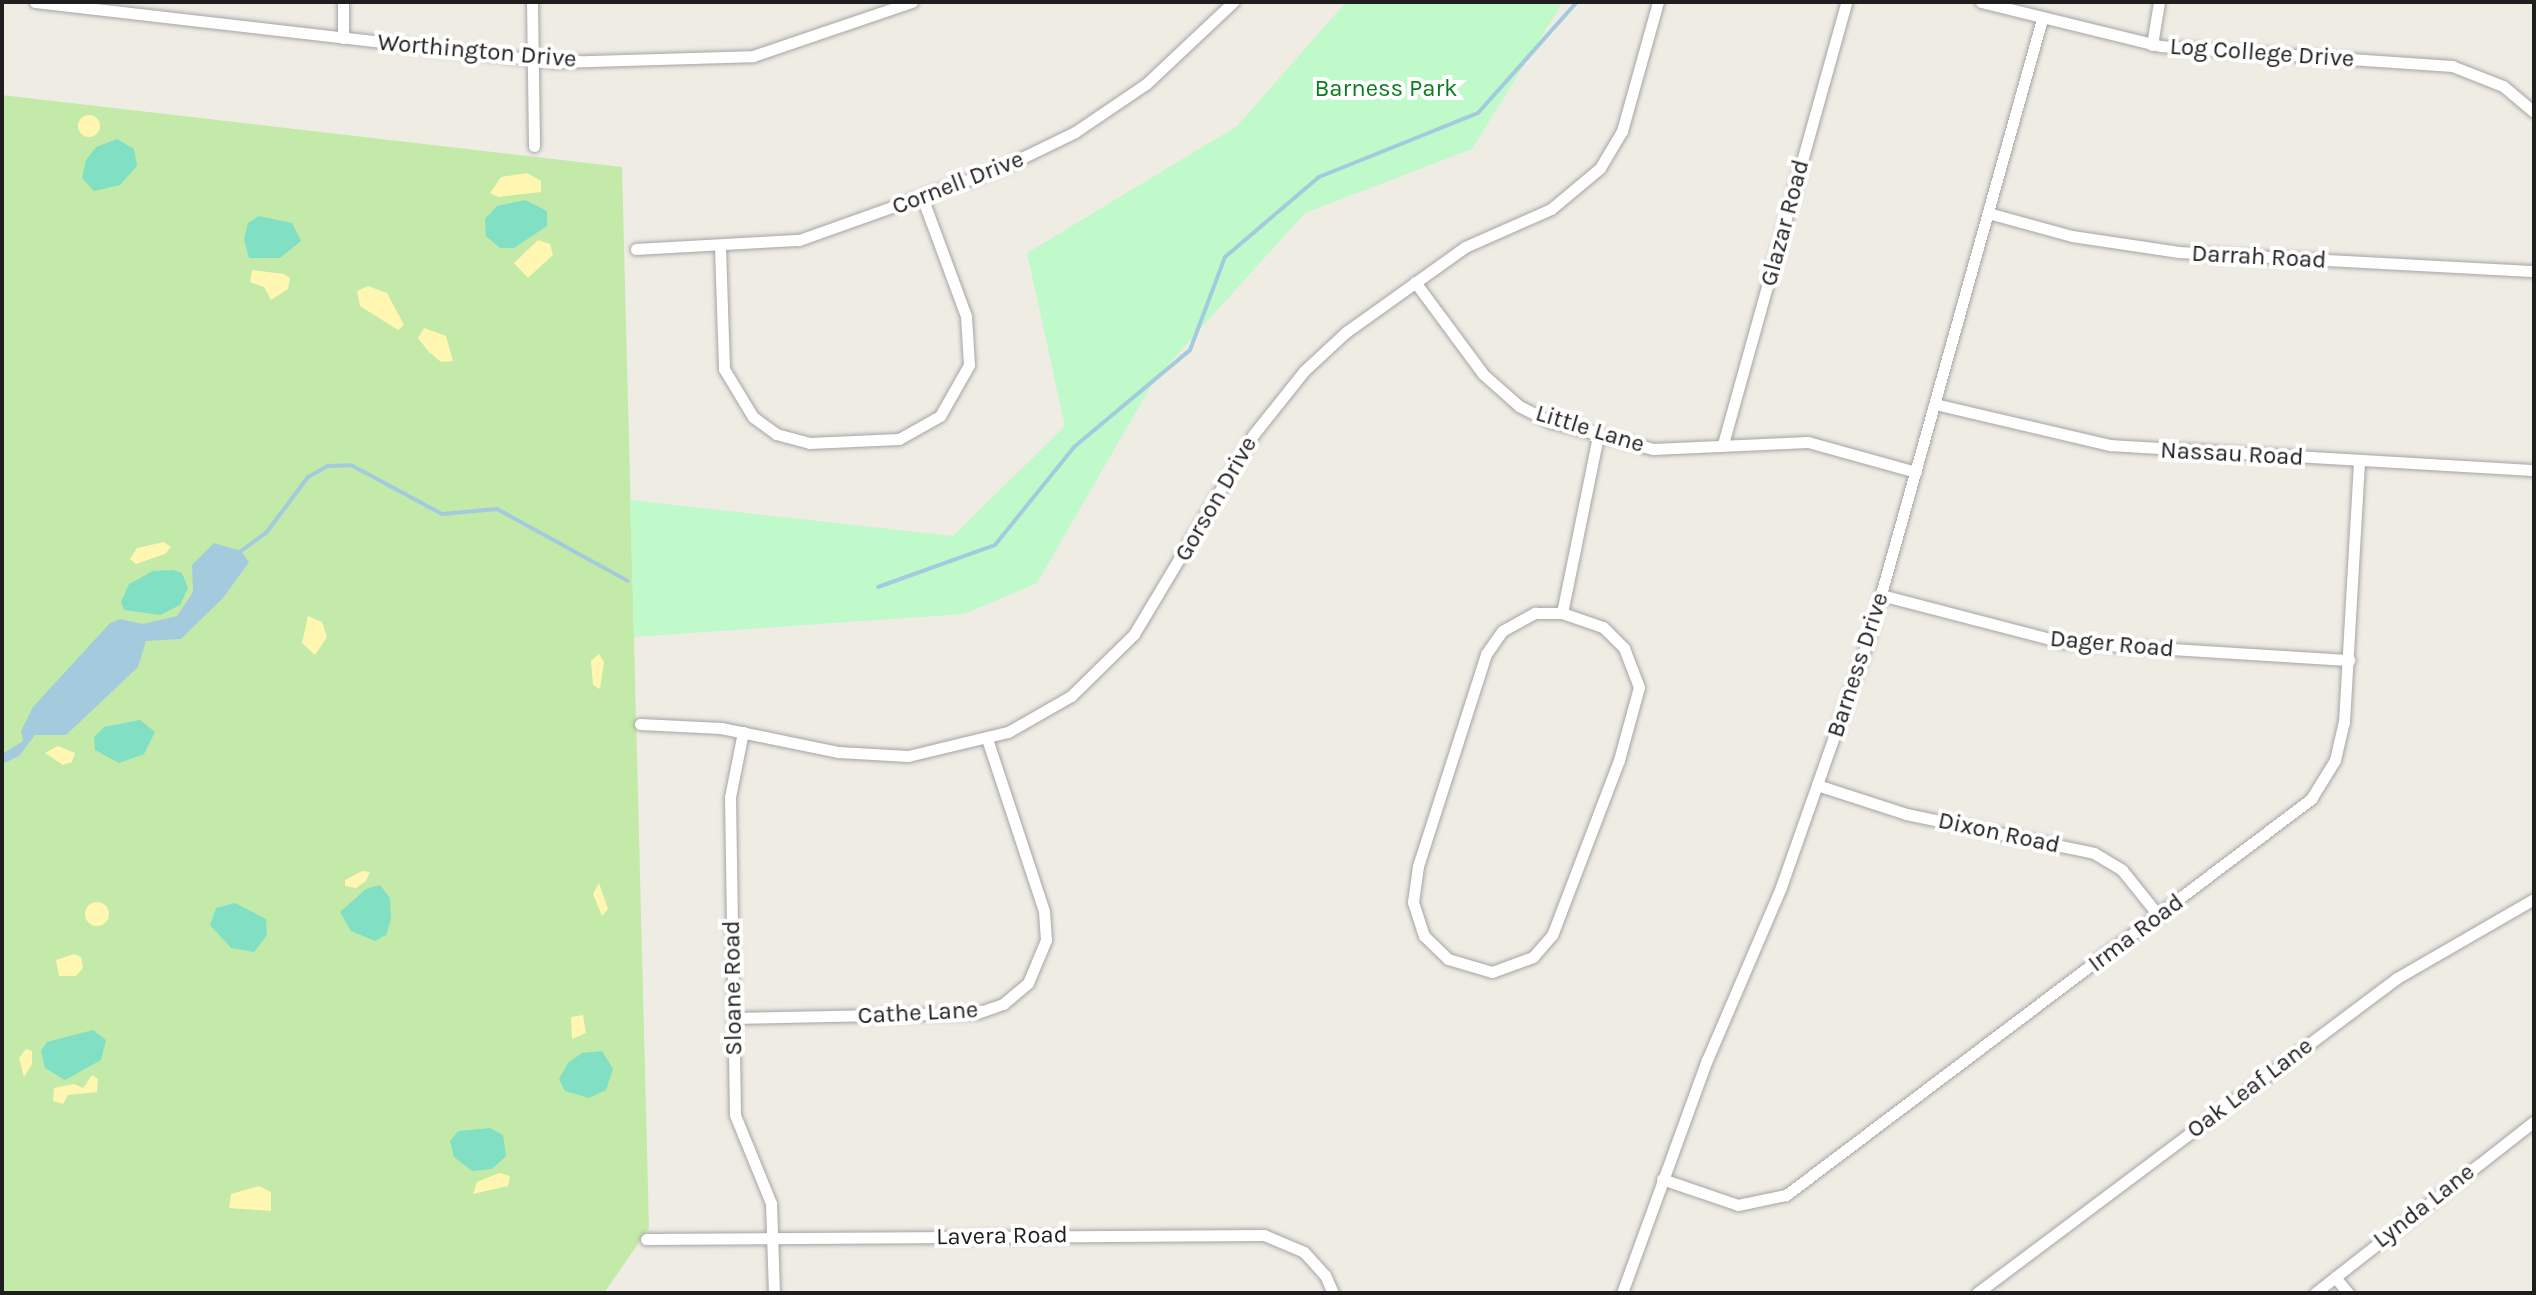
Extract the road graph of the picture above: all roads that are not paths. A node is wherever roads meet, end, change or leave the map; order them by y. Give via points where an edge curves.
1 (35, 2) edge
2 (343, 2) edge
3 (532, 2) edge
4 (912, 2) edge
5 (1233, 2) edge
6 (1658, 2) edge
7 (1846, 2) edge
8 (1981, 2) edge
9 (2159, 2) edge
10 (2042, 19) junction
11 (343, 38) junction
12 (2152, 45) junction
13 (533, 60) junction
14 (2534, 112) edge
15 (534, 146) dead end
16 (922, 197) junction
17 (1988, 213) junction
18 (720, 247) junction
19 (636, 249) dead end
20 (2534, 271) edge
21 (1415, 282) junction
22 (1935, 404) junction
23 (1598, 436) junction
24 (1723, 444) junction
25 (2359, 461) junction
26 (2534, 470) edge
27 (1916, 472) junction
28 (1881, 595) junction
29 (1562, 613) junction
30 (2349, 660) junction
31 (640, 724) dead end
32 (743, 732) junction
33 (987, 739) junction
34 (1817, 785) junction
35 (2534, 899) edge
36 (2159, 916) junction
37 (733, 1018) junction
38 (2534, 1121) edge
39 (1662, 1179) junction
40 (772, 1238) junction
41 (646, 1239) dead end
42 (2335, 1277) junction
43 (774, 1293) edge
44 (1333, 1293) edge
45 (1622, 1293) edge
46 (1977, 1293) edge
47 (2315, 1293) edge
48 (2348, 1293) edge

1 - 11 street, Worthington Drive
2 - 11 street
3 - 13 street
4 - 13 street, Worthington Drive via 753,56
5 - 16 street, Cornell Drive via 1170,65 1099,117 1034,153
6 - 21 street, Gorson Drive via 1622,131 1600,168 1551,209 1482,238
7 - 24 street, Glazar Road
8 - 10 street, Log College Drive
9 - 12 street
10 - 12 street, Log College Drive
10 - 17 street, Barness Drive
11 - 13 street, Worthington Drive
12 - 14 street, Log College Drive via 2452,66 2487,77
13 - 15 street
16 - 18 street, Cornell Drive via 799,240
16 - 18 street via 966,316 969,365 940,416 899,439 809,443 776,434 753,417 724,369
17 - 20 street, Darrah Road via 2072,236 2179,252
17 - 22 street, Barness Drive
18 - 19 street, Cornell Drive
21 - 23 street, Little Lane via 1501,392 1551,422
21 - 33 street, Gorson Drive via 1327,348 1265,417 1122,650 1062,702
22 - 25 street, Nassau Road via 2110,445
22 - 27 street, Barness Drive
23 - 24 street, Little Lane via 1653,449
23 - 29 street
24 - 27 street, Little Lane via 1808,442
25 - 26 street, Nassau Road
25 - 30 street, Irma Road
27 - 28 street, Barness Drive
28 - 30 street, Dager Road via 2061,642
28 - 34 street, Barness Drive
29 - 29 street via 1535,613 1502,631 1486,654 1418,866 1413,902 1424,936 1448,959 1492,972 1533,957 1552,935 1619,760 1639,687 1624,648 1603,627
30 - 36 street, Irma Road via 2341,738 2324,782 2301,809
31 - 32 street, Gorson Drive
32 - 33 street, Gorson Drive via 881,756 933,752
32 - 37 street, Sloane Road via 730,797
33 - 37 street, Cathe Lane via 1044,911 1046,940 1028,983 1003,1004 977,1013
34 - 36 street, Dixon Road via 1906,814 2094,853 2122,870
34 - 39 street, Barness Drive
35 - 46 street, Oak Leaf Lane via 2397,978
36 - 39 street, Irma Road via 1786,1195 1738,1205
37 - 40 street, Sloane Road via 735,1115 771,1203
38 - 42 street, Lynda Lane
39 - 45 street, Barness Drive
40 - 41 street, Lavera Road
40 - 43 street, Sloane Road
40 - 44 street, Lavera Road via 1264,1235 1304,1252
42 - 47 street, Lynda Lane
42 - 48 street

